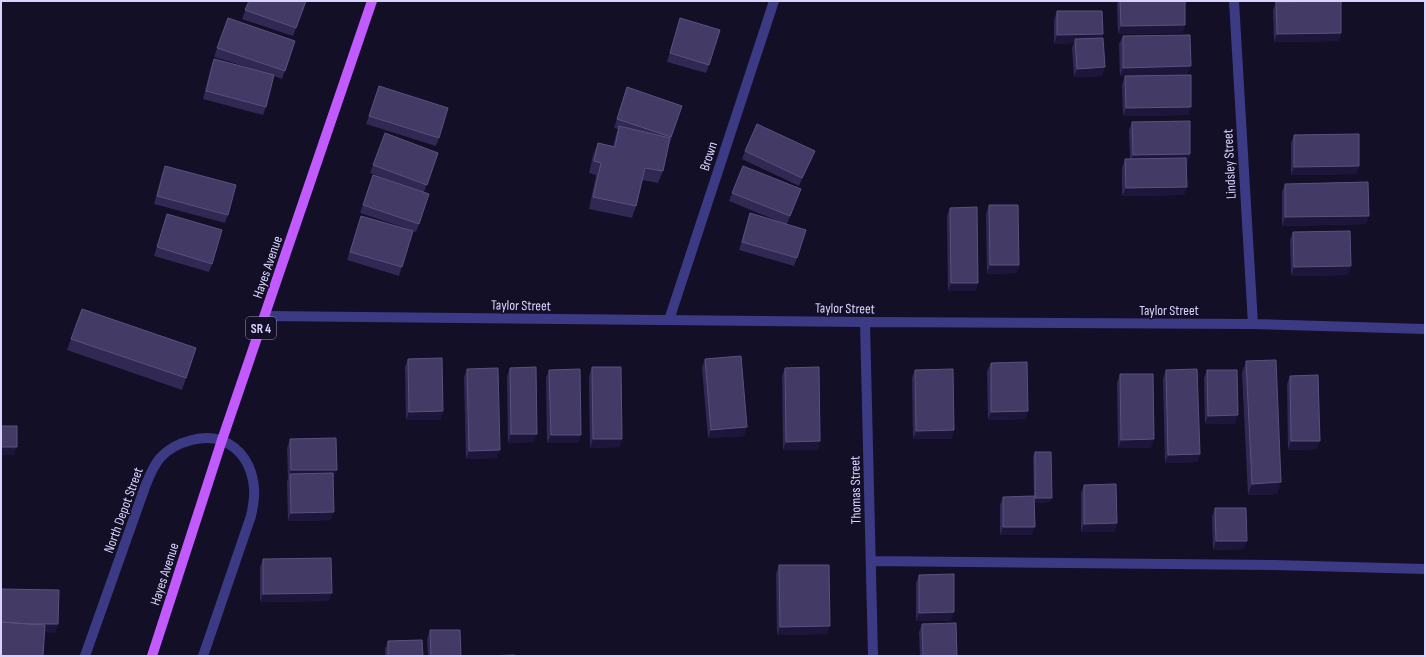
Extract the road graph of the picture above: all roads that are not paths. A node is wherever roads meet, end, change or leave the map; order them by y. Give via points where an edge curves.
1 (372, 1) edge
2 (774, 1) edge
3 (1234, 1) edge
4 (265, 316) junction
5 (669, 320) junction
6 (865, 322) junction
7 (1253, 324) junction
8 (1425, 329) edge
9 (222, 440) junction
10 (871, 561) junction
11 (1425, 569) edge
12 (85, 656) edge
13 (152, 656) edge
14 (203, 656) edge
15 (874, 656) edge

1 - 4 main road, Hayes Avenue / SR 4
2 - 5 street, Brown
3 - 7 street, Lindsley Street
4 - 5 street, Taylor Street
4 - 9 main road, Hayes Avenue / SR 4
5 - 6 street, Taylor Street
6 - 7 street, Taylor Street
6 - 10 street, Thomas Street
7 - 8 street, Taylor Street
9 - 12 street, North Depot Street via 205,438 187,441 170,449 157,462 145,488
9 - 13 main road, Hayes Avenue / SR 4
9 - 14 street via 235,448 246,461 253,483 254,502
10 - 11 street
10 - 15 street, Thomas Street

